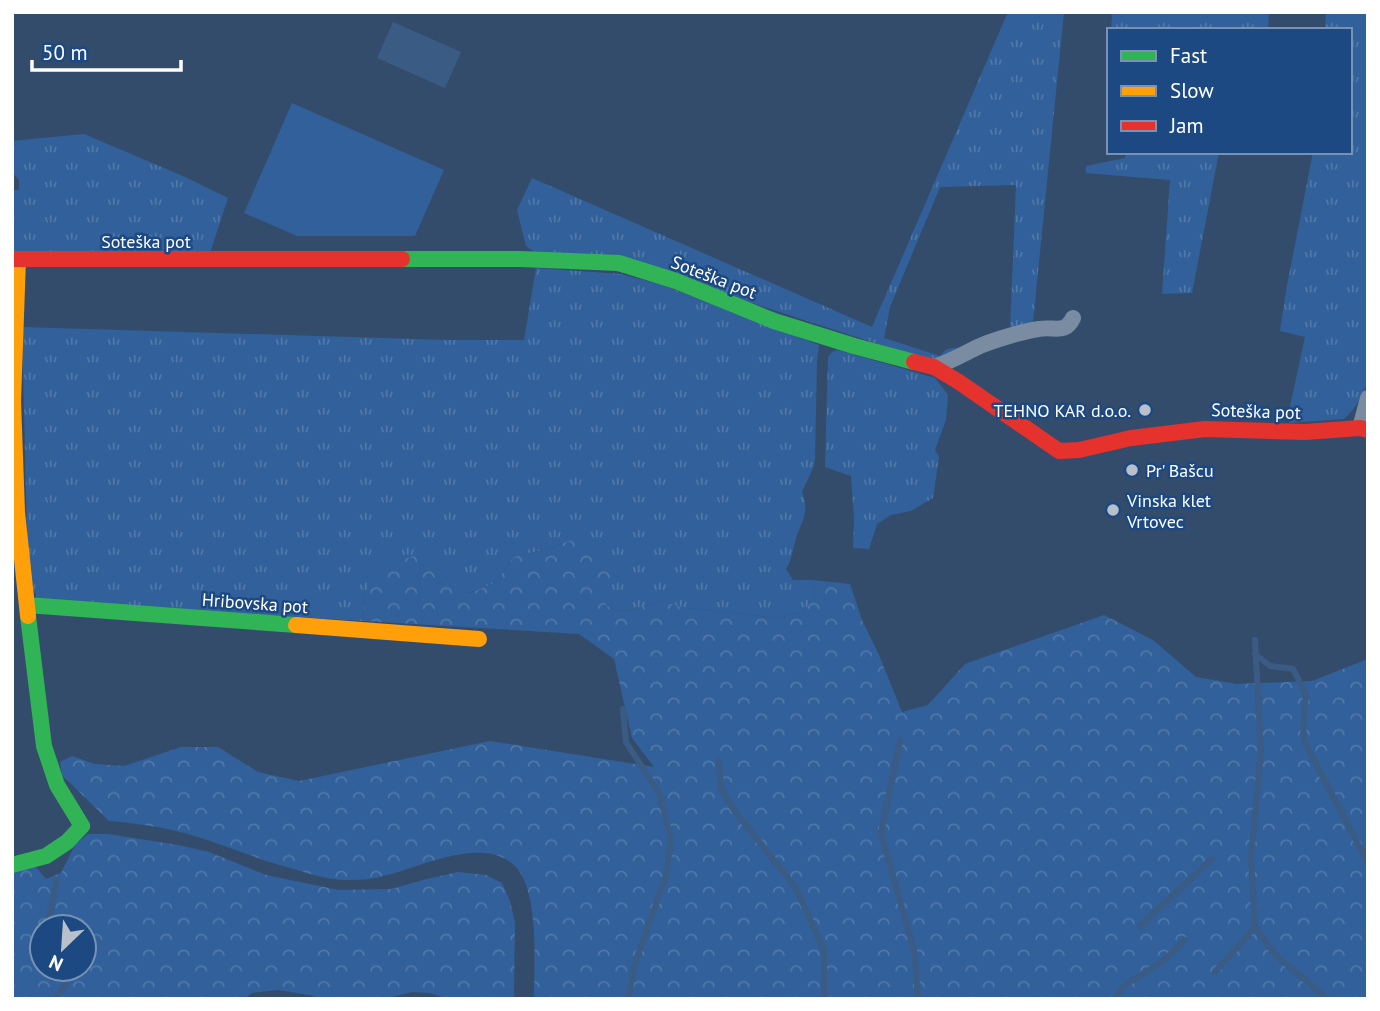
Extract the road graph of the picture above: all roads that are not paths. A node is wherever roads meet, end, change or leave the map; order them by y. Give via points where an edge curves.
1 (15, 259) edge
2 (1073, 318) dead end
3 (934, 368) junction
4 (1368, 398) edge
5 (1364, 429) edge
6 (27, 605) junction
7 (479, 639) dead end
8 (12, 865) edge

1 - 3 street, Soteška pot via 619,263 774,321
1 - 6 street via 13,401 17,512
2 - 3 street via 1062,329 1041,328 983,345
3 - 5 street, Soteška pot via 1059,451 1205,429
4 - 5 street
6 - 7 street, Hribovska pot
6 - 8 street via 44,746 57,785 82,826 46,856

